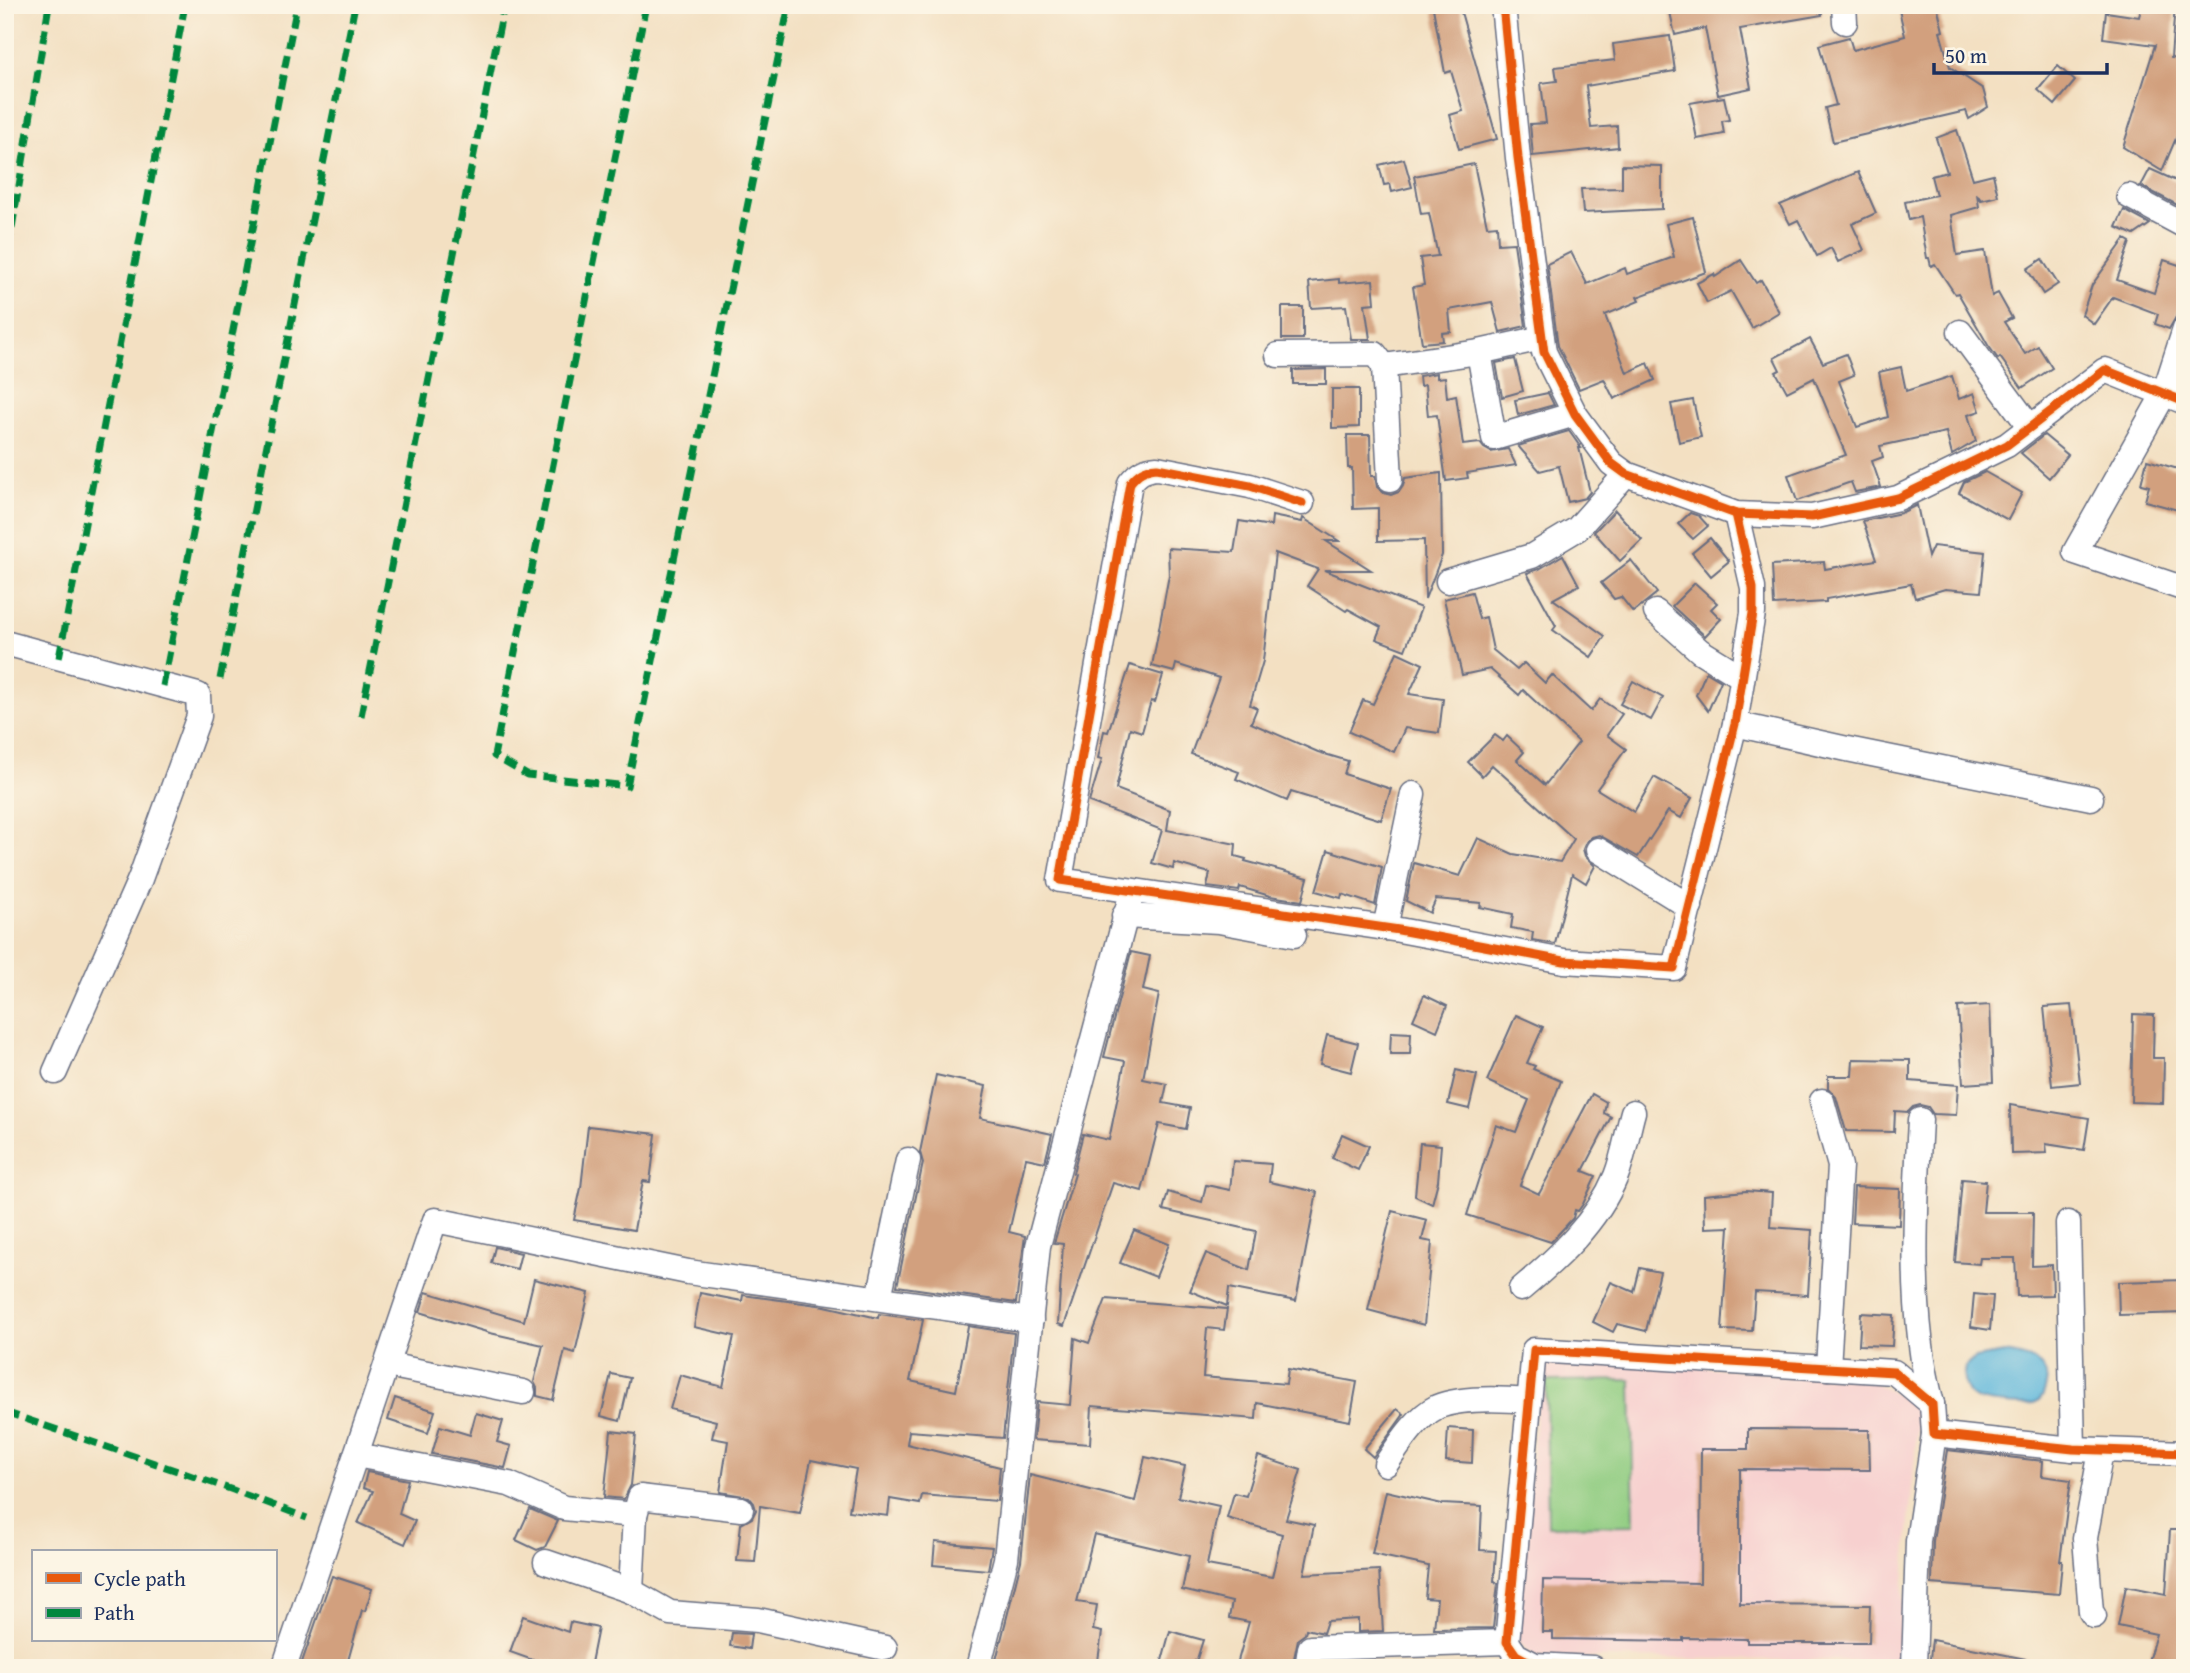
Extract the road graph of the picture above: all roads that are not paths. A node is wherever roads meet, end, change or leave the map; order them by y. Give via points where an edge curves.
1 (1503, 5) edge
2 (2129, 197) dead end
3 (2185, 226) edge
4 (2185, 329) edge
5 (1960, 332) dead end
6 (1542, 338) junction
7 (1479, 352) junction
8 (1278, 355) dead end
9 (1384, 366) junction
10 (2174, 398) edge
11 (1575, 414) junction
12 (2030, 427) junction
13 (1626, 474) junction
14 (1390, 480) dead end
15 (1302, 503) dead end
16 (1736, 514) junction
17 (1448, 581) dead end
18 (2185, 589) edge
19 (1656, 612) dead end
20 (5, 643) edge
21 (1742, 677) junction
22 (1735, 723) junction
23 (1413, 794) dead end
24 (2091, 798) dead end
25 (1598, 850) dead end
26 (1132, 892) junction
27 (1690, 907) junction
28 (1124, 916) junction
29 (1385, 928) junction
30 (1294, 935) dead end
31 (55, 1072) dead end
32 (1822, 1101) dead end
33 (1633, 1112) dead end
34 (1920, 1120) dead end
35 (908, 1160) dead end
36 (2068, 1223) dead end
37 (1521, 1289) dead end
38 (879, 1298) junction
39 (1031, 1320) junction
40 (387, 1365) junction
41 (1828, 1367) junction
42 (523, 1392) dead end
43 (1529, 1401) junction
44 (1932, 1404) junction
45 (1934, 1434) junction
46 (2073, 1449) junction
47 (2102, 1451) junction
48 (2185, 1453) edge
49 (356, 1455) junction
50 (1386, 1464) dead end
51 (741, 1509) dead end
52 (635, 1515) junction
53 (547, 1562) dead end
54 (631, 1591) junction
55 (2094, 1616) dead end
56 (1507, 1642) junction
57 (885, 1648) dead end
58 (284, 1668) edge
59 (978, 1668) edge
60 (1307, 1668) edge
61 (1593, 1668) edge
62 (1914, 1668) edge

1 - 6 street
2 - 3 street
4 - 10 street
5 - 12 street
6 - 7 street
6 - 11 street
7 - 9 street
7 - 11 street via 1494,438
8 - 9 street via 1375,354
9 - 14 street
10 - 12 street via 2105,370
10 - 18 street via 2075,552
11 - 13 street via 1611,463
12 - 16 street via 2007,444 1898,498 1812,517
13 - 16 street
13 - 17 street via 1577,529 1532,556
15 - 26 street via 1250,486 1157,468 1145,469 1130,483 1060,880
16 - 21 street via 1753,588
19 - 21 street via 1700,650
20 - 31 street via 198,695 199,716 140,879
21 - 22 street
22 - 24 street
22 - 27 street
23 - 29 street
25 - 27 street
26 - 28 street
26 - 29 street
27 - 29 street via 1674,968 1564,961
28 - 30 street via 1219,921
28 - 39 street via 1038,1246
32 - 41 street via 1840,1166
33 - 37 street via 1616,1176 1599,1208 1565,1249
34 - 44 street via 1916,1257 1922,1367
35 - 38 street
36 - 46 street
38 - 39 street
38 - 40 street via 688,1272 435,1220
39 - 59 street via 1006,1559
40 - 42 street
40 - 49 street
41 - 43 street via 1534,1350
41 - 44 street via 1894,1372
43 - 50 street via 1504,1399 1437,1408 1420,1420
43 - 56 street
44 - 45 street
45 - 46 street
45 - 62 street via 1918,1541
46 - 47 street
47 - 48 street
47 - 55 street via 2085,1538
49 - 52 street via 509,1484 564,1508
49 - 58 street
51 - 52 street via 640,1497
52 - 54 street
53 - 54 street
54 - 57 street via 670,1613 758,1620
56 - 60 street via 1310,1648
56 - 61 street via 1517,1655 1535,1665

